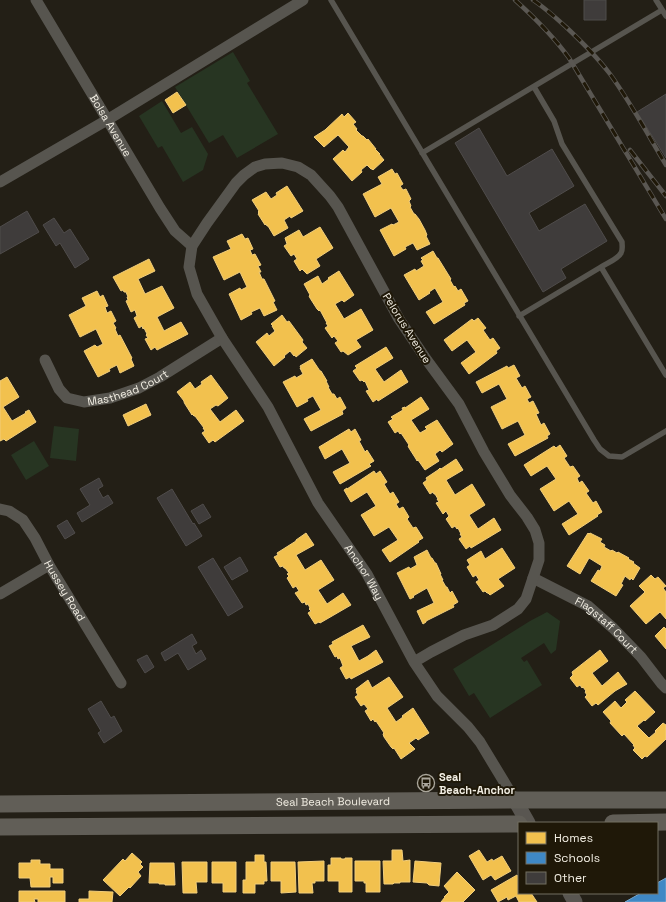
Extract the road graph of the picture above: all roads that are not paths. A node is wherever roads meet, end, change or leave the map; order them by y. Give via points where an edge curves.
1 (36, 0) edge
2 (303, 0) edge
3 (331, 0) edge
4 (656, 0) edge
5 (662, 10) junction
6 (666, 16) edge
7 (534, 87) junction
8 (107, 120) junction
9 (422, 153) junction
10 (0, 182) edge
11 (192, 246) junction
12 (601, 267) junction
13 (519, 316) junction
14 (222, 338) junction
15 (45, 360) dead end
16 (666, 375) edge
17 (666, 431) edge
18 (0, 509) edge
19 (49, 565) junction
20 (533, 578) junction
21 (0, 594) edge
22 (414, 662) junction
23 (121, 683) dead end
24 (666, 688) edge
25 (515, 800) junction
26 (666, 800) edge
27 (0, 804) edge
28 (527, 822) edge
29 (518, 824) edge
30 (0, 826) edge

1 - 8 street, Bolsa Avenue
2 - 8 street
3 - 9 lane
4 - 5 lane
5 - 6 lane
5 - 7 lane
7 - 9 lane
7 - 12 lane via 554,121 562,144 622,242 621,254
8 - 10 street
8 - 11 street, Bolsa Avenue via 160,208 175,230
9 - 13 lane
11 - 14 street, Pelorus Avenue via 189,267 197,294
11 - 20 street, Pelorus Avenue via 236,183 255,167 282,163 298,167 311,175 338,207 399,319 459,404 484,452 535,530 539,544 539,560
12 - 13 lane
12 - 16 lane
13 - 17 lane via 600,449 609,456 622,457
14 - 15 street, Masthead Court via 139,388 110,398 84,402 67,398 59,389
14 - 22 street, Anchor Way via 268,407 318,503 367,574
18 - 19 street, Hussey Road via 9,511 22,520
19 - 21 street
19 - 23 street, Hussey Road
20 - 22 street, Pelorus Avenue via 526,599 518,610 493,625 464,635
20 - 24 street, Flagstaff Court via 588,606 641,657
22 - 25 street, Anchor Way via 437,696 480,742
25 - 26 main road, Seal Beach Boulevard
25 - 27 main road, Seal Beach Boulevard
25 - 28 main road
29 - 30 main road

